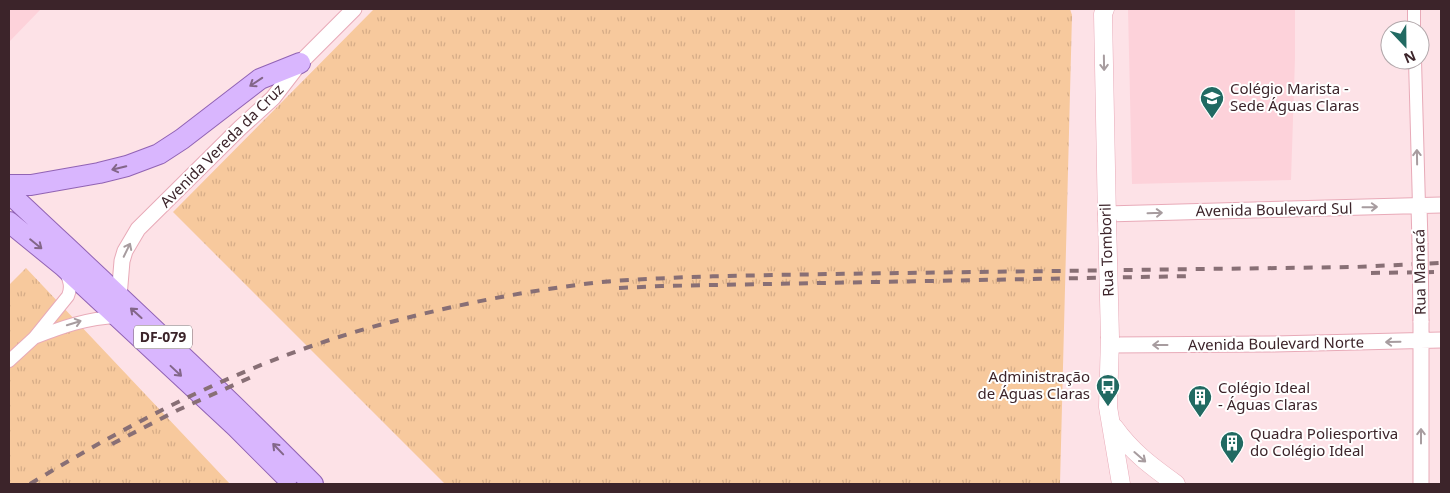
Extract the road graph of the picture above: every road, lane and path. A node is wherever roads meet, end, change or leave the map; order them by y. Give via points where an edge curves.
1 (354, 9) edge
2 (1104, 11) edge
3 (300, 63) junction
4 (1415, 70) edge
5 (9, 185) edge
6 (9, 193) edge
7 (1441, 205) edge
8 (1418, 206) junction
9 (1106, 217) junction
10 (9, 222) edge
11 (63, 266) junction
12 (118, 307) junction
13 (34, 338) junction
14 (1441, 340) edge
15 (1422, 341) junction
16 (1110, 342) junction
17 (9, 361) edge
18 (1111, 422) junction
19 (293, 484) edge
20 (313, 484) edge
21 (1121, 484) edge
22 (1176, 484) edge
23 (1421, 484) edge

1 - 3 street, Avenida Vereda da Cruz
2 -> 9 main road, Rua Tomboril
3 -> 5 main road via 260,79 159,154 99,172 31,185
12 -> 3 street, Avenida Vereda da Cruz via 122,261 138,229 273,98
8 -> 4 street, Rua Manacá
6 - 12 main road, DF-079
7 - 8 street, Avenida Boulevard Sul
9 -> 8 street, Avenida Boulevard Sul
8 - 15 street, Rua Manacá, bridge
9 - 16 main road, Rua Tomboril, bridge
10 -> 11 main road, DF-079
11 - 12 main road, DF-079
11 - 13 street via 70,283 68,296
13 -> 12 street via 100,317
12 -> 19 main road, DF-079
20 -> 12 main road, DF-079 via 240,410
13 - 17 street
14 - 15 street, Avenida Boulevard Norte
15 -> 16 street, Avenida Boulevard Norte
23 -> 15 street, Rua Manacá
16 - 18 main road, Rua Tomboril via 1108,407
18 - 21 main road, Rua Tomboril
18 -> 22 main road via 1130,448

